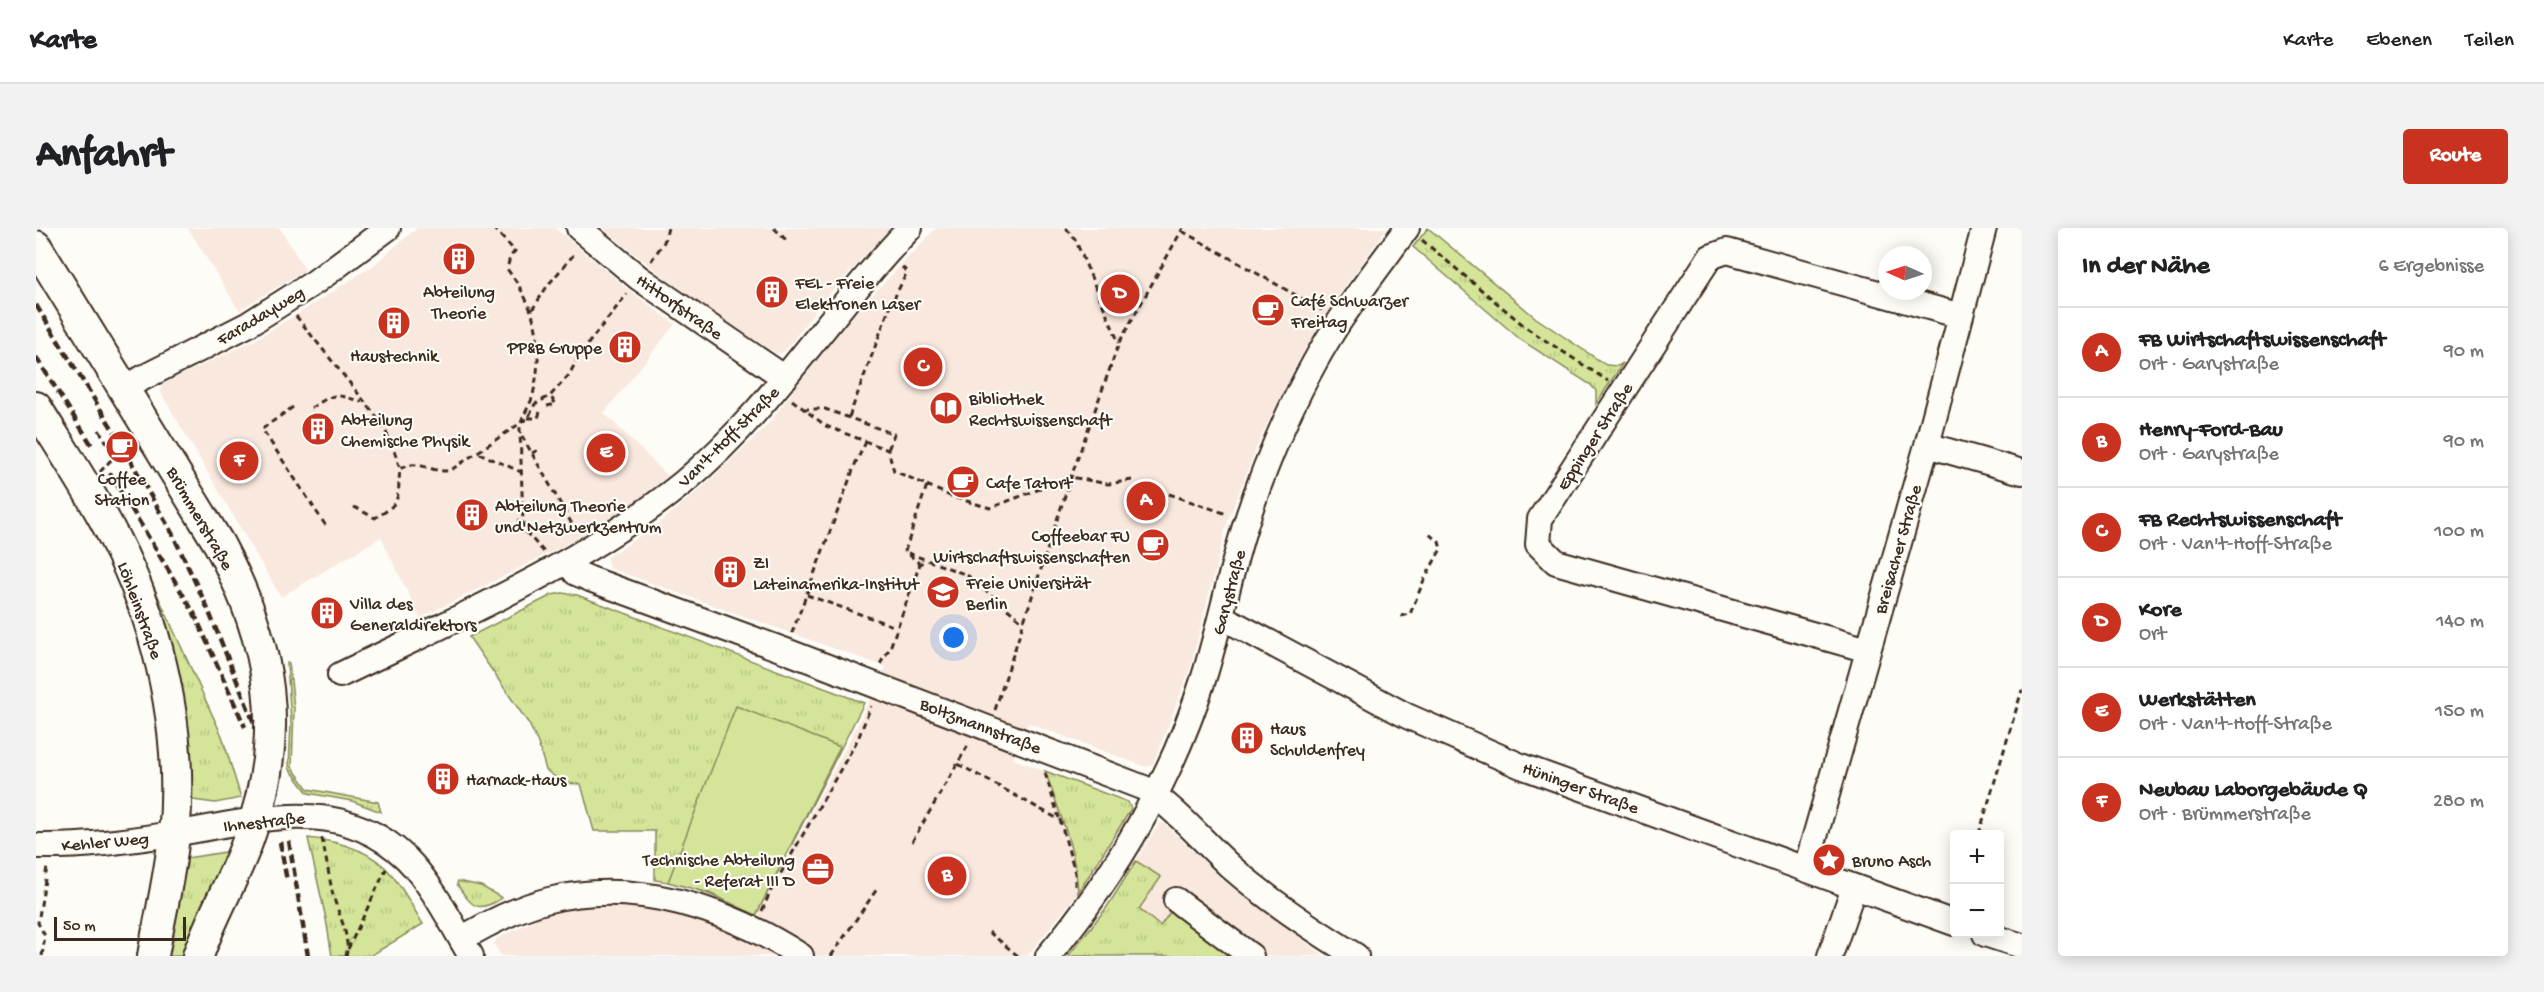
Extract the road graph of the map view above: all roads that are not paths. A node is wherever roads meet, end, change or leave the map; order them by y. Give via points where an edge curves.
1 (388, 228) edge
2 (579, 228) edge
3 (909, 228) edge
4 (1984, 228) edge
5 (1413, 232) edge
6 (36, 246) edge
7 (1961, 316) junction
8 (785, 387) junction
9 (123, 388) junction
10 (36, 407) edge
11 (45, 440) edge
12 (1927, 446) junction
13 (2022, 471) edge
14 (558, 561) junction
15 (1222, 617) junction
16 (1868, 650) junction
17 (340, 675) dead end
18 (1156, 796) junction
19 (256, 819) junction
20 (174, 834) junction
21 (42, 853) edge
22 (1806, 868) junction
23 (1854, 886) junction
24 (1176, 900) dead end
25 (1950, 922) edge
26 (1999, 938) edge
27 (2022, 946) edge
28 (466, 947) edge
29 (1322, 947) edge
30 (153, 956) edge
31 (198, 956) edge
32 (801, 956) edge
33 (1048, 956) edge
34 (1251, 956) edge
35 (1356, 956) edge
36 (1830, 956) edge

1 - 9 street, Faradayweg via 315,282 247,325
2 - 8 street, Hittorfstraße
3 - 8 street, Van't-Hoff-Straße via 819,332
4 - 7 street, Breisacher Straße
5 - 15 street, Garystraße via 1340,320 1290,413 1246,521
6 - 9 main road, Brümmerstraße
7 - 12 street, Breisacher Straße
7 - 16 street, Eppinger Straße via 1726,251 1710,257 1540,519 1538,544 1556,562
8 - 14 street, Van't-Hoff-Straße via 684,482 623,527
9 - 19 main road, Brümmerstraße via 229,563 264,655 269,692 269,748
10 - 11 main road, Löhleinstraße
11 - 20 main road, Löhleinstraße via 107,526 128,567 153,635 172,730
12 - 13 street
12 - 16 street, Breisacher Straße
14 - 17 street, Van't-Hoff-Straße
14 - 18 street, Boltzmannstraße via 590,579 980,724
15 - 18 street, Garystraße via 1203,679
15 - 22 street, Hüninger Straße via 1407,716 1521,766
16 - 22 street, Breisacher Straße
18 - 29 street, Boltzmannstraße
18 - 33 street, Garystraße via 1076,923
19 - 20 street, Ihnestraße
19 - 28 street, Ihnestraße via 316,816 348,822 380,837 418,871
19 - 31 main road, Brümmerstraße
20 - 21 street, Kehler Weg
20 - 30 main road, Löhleinstraße
22 - 23 street, Hüninger Straße
23 - 25 street, Hüninger Straße
23 - 36 street
24 - 34 street
26 - 27 street
28 - 32 street via 512,913 550,900 590,893 631,894 675,900 715,913
29 - 35 street, Boltzmannstraße

